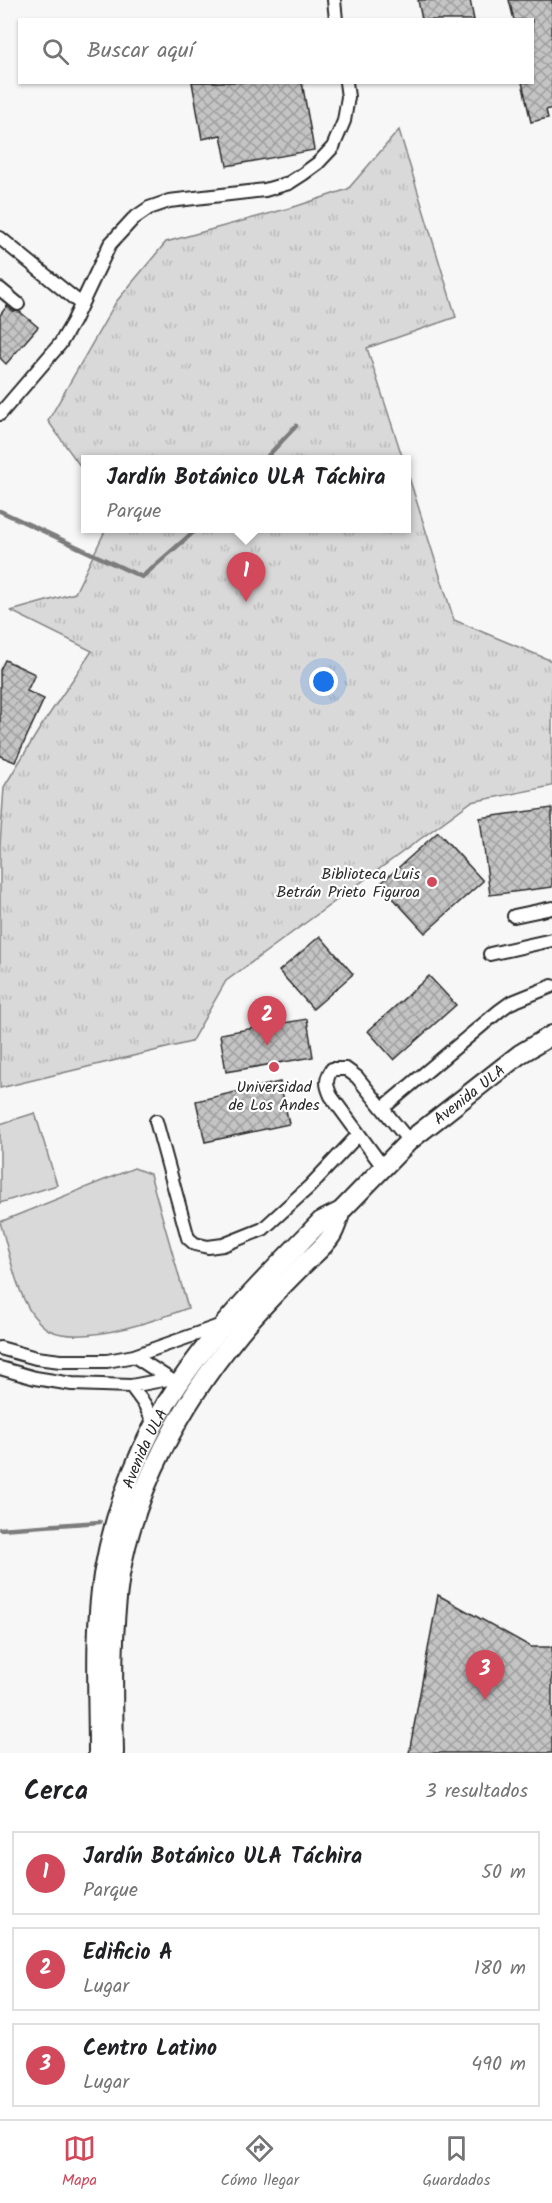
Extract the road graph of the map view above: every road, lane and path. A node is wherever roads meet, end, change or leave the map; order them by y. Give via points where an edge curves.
1 (334, 0) edge
2 (336, 18) edge
3 (346, 84) edge
4 (0, 238) edge
5 (0, 289) edge
6 (18, 304) dead end
7 (81, 304) junction
8 (0, 413) edge
9 (552, 908) edge
10 (514, 916) dead end
11 (552, 940) edge
12 (490, 954) dead end
13 (552, 986) edge
14 (552, 1035) edge
15 (383, 1108) junction
16 (156, 1121) dead end
17 (359, 1134) junction
18 (409, 1141) junction
19 (383, 1167) junction
20 (341, 1211) junction
21 (223, 1325) junction
22 (0, 1348) edge
23 (134, 1356) junction
24 (0, 1368) edge
25 (174, 1381) junction
26 (131, 1386) junction
27 (196, 1390) junction
28 (155, 1426) junction
29 (98, 1753) edge
30 (114, 1753) edge

1 - 2 street
3 - 7 street via 344,121 333,147 318,163 288,183 265,190 169,201 149,208 110,244
4 - 7 street
5 - 6 street
7 - 8 street via 60,344
9 - 10 street
11 - 12 street
13 - 15 street via 510,1003
14 - 18 street, Avenida ULA via 520,1054
15 - 17 street via 357,1077 346,1069 332,1070 326,1086
15 - 18 street
16 - 17 street via 189,1238 208,1247 263,1229
17 - 19 street
18 - 19 street, Avenida ULA
19 - 20 street, Avenida ULA
20 - 21 street, Avenida ULA via 321,1221
20 - 27 street, Avenida ULA via 332,1236 244,1328
21 - 23 street
21 - 25 street, Avenida ULA
22 - 23 street via 61,1361 107,1361
23 - 25 street
24 - 26 street via 72,1384
25 - 26 street
25 - 27 street
25 - 28 street, Avenida ULA
26 - 28 street
27 - 30 street, Avenida ULA via 150,1475 121,1573 114,1644
28 - 29 street, Avenida ULA via 132,1474 111,1537 103,1577 98,1621

